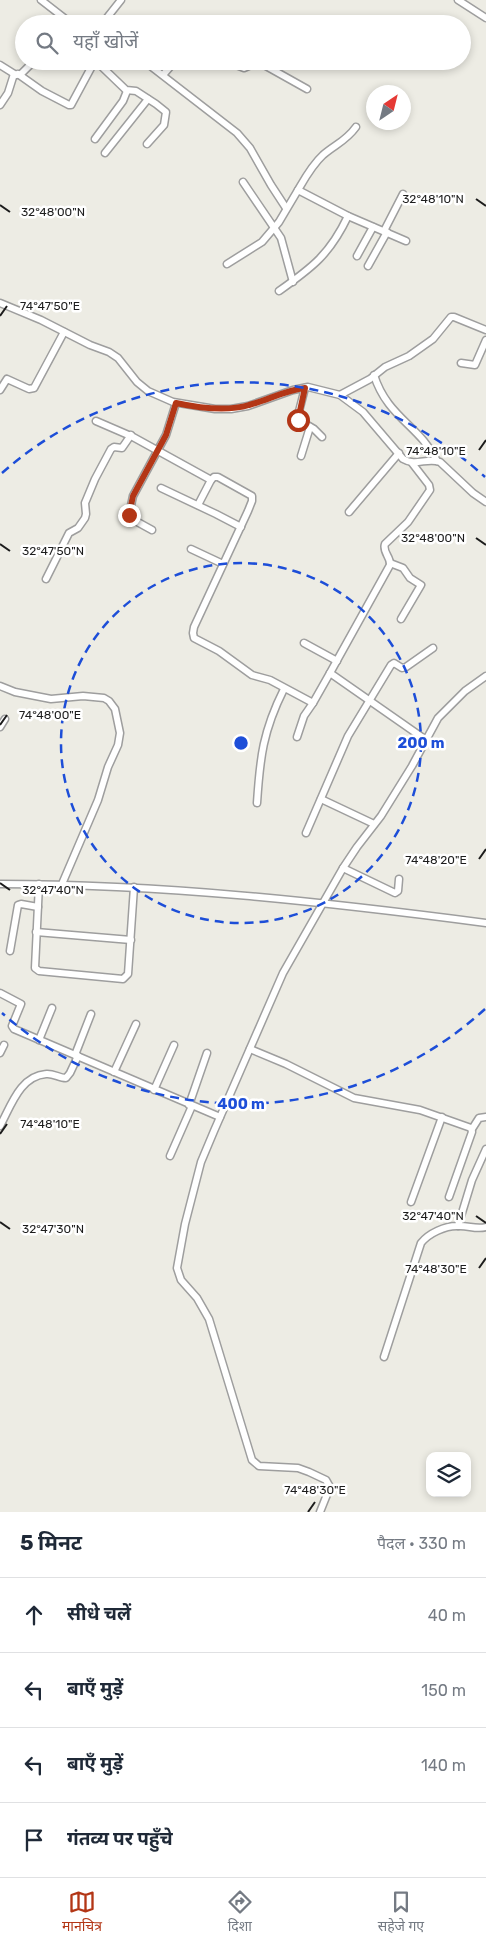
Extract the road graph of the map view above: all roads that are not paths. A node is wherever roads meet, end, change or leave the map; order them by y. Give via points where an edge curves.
1 (41, 0) edge
2 (120, 0) edge
3 (458, 0) edge
4 (59, 15) edge
5 (109, 15) edge
6 (486, 18) edge
7 (0, 65) edge
8 (22, 70) edge
9 (90, 70) edge
10 (104, 70) edge
11 (156, 70) edge
12 (168, 70) edge
13 (272, 70) edge
14 (16, 74) junction
15 (163, 75) junction
16 (307, 89) dead end
17 (127, 91) junction
18 (148, 99) junction
19 (0, 105) edge
20 (356, 127) dead end
21 (95, 139) dead end
22 (147, 144) dead end
23 (105, 153) dead end
24 (243, 182) dead end
25 (298, 190) junction
26 (403, 194) dead end
27 (286, 208) junction
28 (348, 216) junction
29 (373, 226) junction
30 (275, 228) junction
31 (385, 232) junction
32 (406, 241) dead end
33 (357, 256) dead end
34 (227, 264) dead end
35 (368, 266) dead end
36 (292, 282) junction
37 (279, 291) dead end
38 (0, 303) edge
39 (486, 330) edge
40 (64, 332) junction
41 (486, 340) edge
42 (461, 363) dead end
43 (374, 375) junction
44 (305, 388) junction
45 (0, 390) edge
46 (340, 396) junction
47 (176, 403) junction
48 (96, 421) dead end
49 (310, 426) junction
50 (131, 435) junction
51 (322, 437) dead end
52 (159, 450) junction
53 (399, 453) junction
54 (300, 456) dead end
55 (437, 461) junction
56 (412, 463) junction
57 (211, 480) junction
58 (161, 488) dead end
59 (486, 502) edge
60 (198, 505) junction
61 (349, 512) dead end
62 (240, 527) junction
63 (152, 530) dead end
64 (191, 548) dead end
65 (390, 563) junction
66 (223, 564) junction
67 (46, 579) dead end
68 (401, 619) dead end
69 (304, 643) dead end
70 (433, 648) dead end
71 (337, 661) junction
72 (330, 673) junction
73 (486, 676) edge
74 (0, 686) edge
75 (284, 689) junction
76 (369, 700) junction
77 (313, 703) junction
78 (5, 719) dead end
79 (0, 727) edge
80 (297, 737) dead end
81 (426, 740) junction
82 (321, 799) junction
83 (257, 803) dead end
84 (374, 824) junction
85 (306, 833) dead end
86 (343, 868) junction
87 (399, 879) dead end
88 (0, 884) edge
89 (39, 884) junction
90 (62, 884) junction
91 (134, 888) junction
92 (322, 904) junction
93 (38, 907) junction
94 (486, 923) edge
95 (36, 932) junction
96 (131, 940) junction
97 (10, 951) dead end
98 (0, 993) edge
99 (52, 1008) dead end
100 (92, 1014) dead end
101 (136, 1024) dead end
102 (39, 1040) junction
103 (4, 1045) dead end
104 (174, 1045) dead end
105 (250, 1050) junction
106 (0, 1053) edge
107 (207, 1053) dead end
108 (76, 1056) junction
109 (114, 1072) junction
110 (154, 1090) junction
111 (191, 1105) junction
112 (442, 1116) junction
113 (220, 1117) junction
114 (486, 1117) edge
115 (0, 1126) edge
116 (472, 1129) junction
117 (486, 1149) edge
118 (170, 1156) dead end
119 (449, 1197) dead end
120 (411, 1202) dead end
121 (458, 1226) junction
122 (486, 1227) edge
123 (384, 1357) dead end
124 (320, 1512) edge

1 - 4 street
2 - 5 street
3 - 6 street
7 - 14 street
8 - 14 street
9 - 14 street via 72,105
10 - 17 street
11 - 15 street
12 - 15 street
13 - 16 street
14 - 19 street
15 - 27 street via 240,137
17 - 18 street
17 - 21 street
18 - 22 street via 163,109 167,116 164,125
18 - 23 street
20 - 25 street via 346,140 316,162
24 - 30 street
25 - 27 street
25 - 28 street
26 - 31 street
27 - 30 street
28 - 29 street
28 - 36 street via 323,257
29 - 31 street
29 - 33 street
30 - 34 street via 260,244
30 - 36 street
31 - 32 street
31 - 35 street
36 - 37 street
38 - 40 street
39 - 43 street via 452,316 437,337
40 - 45 street via 34,388 29,389 7,379
40 - 47 street via 109,352 148,391
41 - 42 street via 475,366
43 - 46 street
43 - 55 street via 389,406
44 - 46 street via 326,390
44 - 47 street via 231,409
44 - 49 street via 297,419
46 - 53 street via 363,412
47 - 52 street
48 - 50 street
49 - 51 street
49 - 54 street
50 - 52 street
50 - 67 street via 122,448 111,449 85,503 85,518 69,534
52 - 57 street
52 - 63 street via 133,496 129,515
53 - 56 street
53 - 61 street
55 - 56 street
55 - 59 street
56 - 65 street via 431,488 408,522 385,544 384,551
57 - 60 street
57 - 62 street via 218,477 252,496
58 - 60 street
60 - 62 street
62 - 66 street
64 - 66 street
65 - 68 street via 403,568 421,585
65 - 71 street
66 - 75 street via 194,627 193,636 248,673 270,680
69 - 71 street
70 - 76 street via 406,667 392,664
71 - 72 street
72 - 76 street
72 - 77 street
73 - 81 street via 452,703 438,718
74 - 90 street via 51,698 104,698 115,709 120,733 118,744
75 - 77 street
75 - 83 street via 264,741
76 - 81 street
76 - 82 street via 348,736
77 - 80 street via 304,716
78 - 79 street
81 - 84 street
82 - 84 street
82 - 85 street
84 - 86 street
86 - 87 street via 395,893
86 - 92 street
88 - 89 street
89 - 90 street
89 - 93 street
90 - 91 street
91 - 92 street
91 - 96 street
92 - 94 street
92 - 105 street via 283,973
93 - 95 street
93 - 97 street via 18,906
95 - 96 street
95 - 96 street via 36,970 123,979 128,974
98 - 102 street via 21,1004 12,1028
99 - 102 street
100 - 108 street
101 - 109 street
102 - 108 street
103 - 106 street
104 - 110 street
105 - 112 street via 354,1098
105 - 113 street
107 - 111 street
108 - 109 street
108 - 115 street via 66,1078 46,1074 24,1083
109 - 110 street
110 - 111 street
111 - 113 street
111 - 118 street
112 - 116 street
112 - 120 street
113 - 124 street via 201,1162 177,1273 209,1319 252,1460 259,1466 298,1468 326,1480 330,1487
114 - 116 street via 479,1118
116 - 119 street
117 - 121 street via 472,1180
121 - 122 street
121 - 123 street via 430,1234 421,1243

